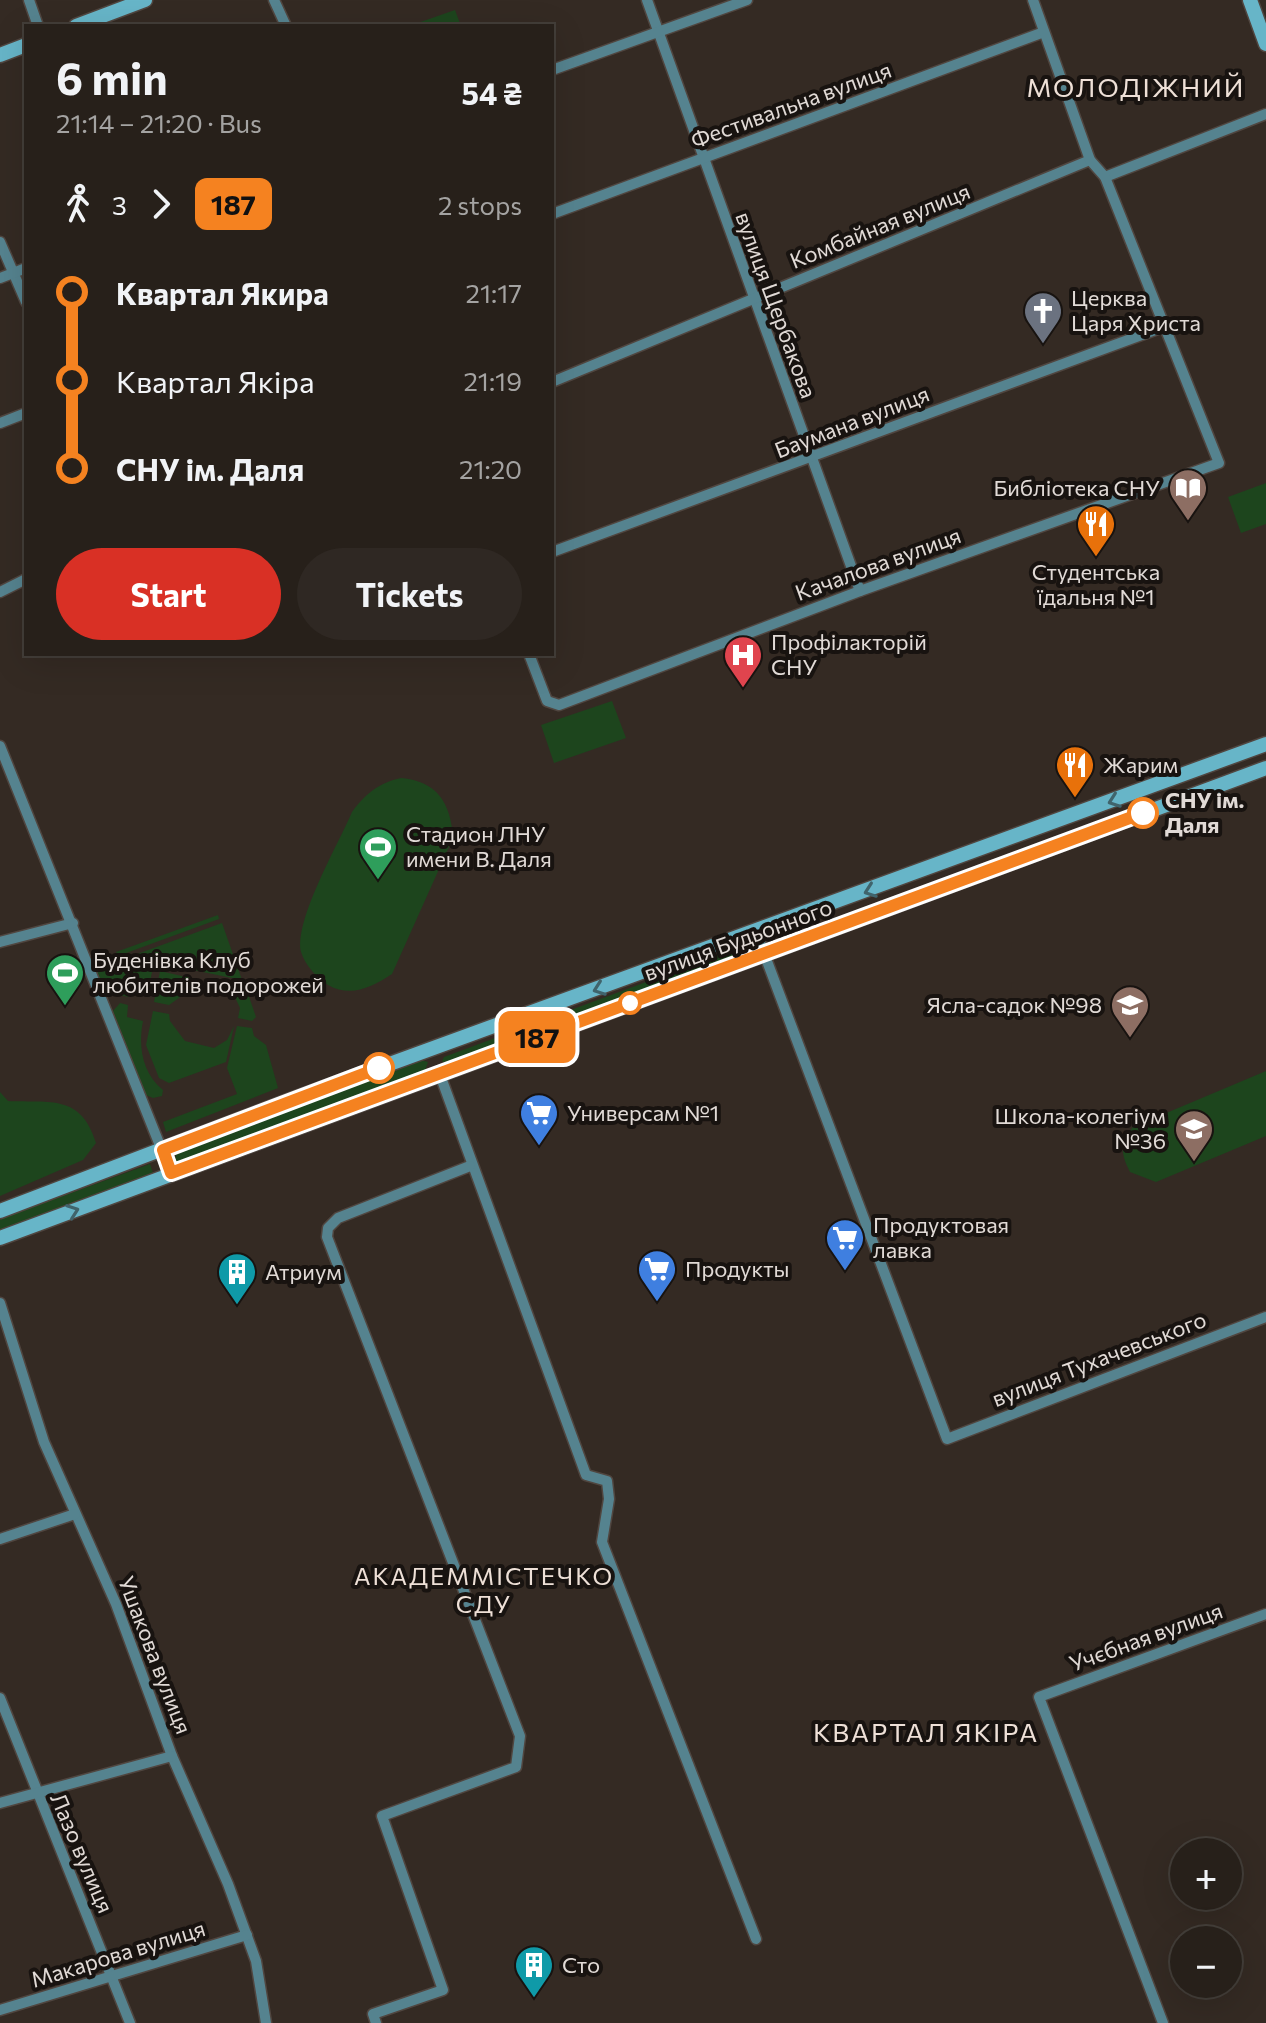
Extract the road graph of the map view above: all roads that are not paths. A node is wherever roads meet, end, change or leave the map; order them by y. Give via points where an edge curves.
1 (29, 0) edge
2 (145, 0) edge
3 (274, 0) edge
4 (647, 0) edge
5 (747, 0) edge
6 (1033, 0) edge
7 (1250, 0) edge
8 (37, 24) edge
9 (81, 24) edge
10 (285, 24) edge
11 (657, 32) junction
12 (1044, 32) junction
13 (1266, 44) edge
14 (24, 46) edge
15 (0, 55) edge
16 (554, 69) edge
17 (1266, 114) edge
18 (703, 160) junction
19 (1090, 160) junction
20 (1105, 177) junction
21 (554, 213) edge
22 (0, 242) edge
23 (24, 269) edge
24 (14, 273) junction
25 (0, 278) edge
26 (24, 297) edge
27 (752, 300) junction
28 (1166, 326) junction
29 (554, 381) edge
30 (24, 414) edge
31 (0, 423) edge
32 (812, 459) junction
33 (554, 551) edge
34 (24, 580) edge
35 (860, 591) junction
36 (0, 592) edge
37 (530, 656) edge
38 (1266, 744) edge
39 (0, 746) edge
40 (1266, 768) edge
41 (73, 923) junction
42 (756, 932) junction
43 (0, 942) edge
44 (764, 953) junction
45 (430, 1050) junction
46 (439, 1072) junction
47 (163, 1150) junction
48 (470, 1166) junction
49 (171, 1173) junction
50 (0, 1211) edge
51 (0, 1238) edge
52 (0, 1303) edge
53 (1266, 1317) edge
54 (75, 1514) junction
55 (0, 1539) edge
56 (1266, 1614) edge
57 (0, 1698) edge
58 (172, 1756) junction
59 (35, 1792) junction
60 (0, 1803) edge
61 (247, 1935) junction
62 (756, 1939) dead end
63 (112, 1976) junction
64 (0, 2010) edge
65 (130, 2023) edge
66 (266, 2023) edge
67 (376, 2023) edge
68 (1163, 2023) edge

1 - 8 street
2 - 9 main road
3 - 10 street
4 - 11 street, вулиця Щербакова
5 - 11 street
6 - 12 street
7 - 13 main road
11 - 16 street
11 - 18 street, вулиця Щербакова
12 - 18 street, Фестивальна вулиця
12 - 19 street
14 - 15 main road
17 - 20 street
18 - 21 street, Фестивальна вулиця
18 - 27 street, вулиця Щербакова
19 - 20 street
19 - 27 street, Комбайная вулиця
20 - 28 street
22 - 24 street
23 - 24 street
24 - 25 street
24 - 26 street
27 - 29 street, Комбайная вулиця
27 - 32 street, вулиця Щербакова
28 - 32 street, Баумана вулиця
28 - 35 street, Качалова вулиця via 1219,463
30 - 31 street
32 - 33 street, Баумана вулиця
32 - 35 street, вулиця Щербакова
34 - 36 street
35 - 37 street, Качалова вулиця via 553,705
38 -> 42 main road, вулиця Будьонного
39 - 41 street
40 - 44 main road, вулиця Будьонного
41 - 43 street
41 - 47 street
42 - 44 street
42 -> 45 main road, вулиця Будьонного
44 - 46 main road, вулиця Будьонного
44 - 53 street, вулиця Тухачевського via 947,1439
45 - 46 main road
45 - 47 main road, вулиця Будьонного
46 - 48 street
46 - 49 main road, вулиця Будьонного
47 - 49 street
47 - 50 main road, вулиця Будьонного
48 - 62 street via 586,1475 607,1481 602,1542
48 - 67 street via 338,1218 328,1228 520,1736 516,1767 382,1816 443,1990 373,2014
51 -> 49 main road, вулиця Будьонного
52 - 54 street, Ушакова вулиця via 44,1442
54 - 55 street
54 - 58 street, Ушакова вулиця via 116,1604
56 - 68 street, Учєбная вулиця via 1039,1697
57 - 59 street, Лазо вулиця
58 - 59 street
58 - 61 street, Ушакова вулиця
59 - 60 street
59 - 63 street, Лазо вулиця
61 - 63 street, Макарова вулиця
61 - 66 street, Ушакова вулиця
63 - 64 street, Макарова вулиця
63 - 65 street, Лазо вулиця

